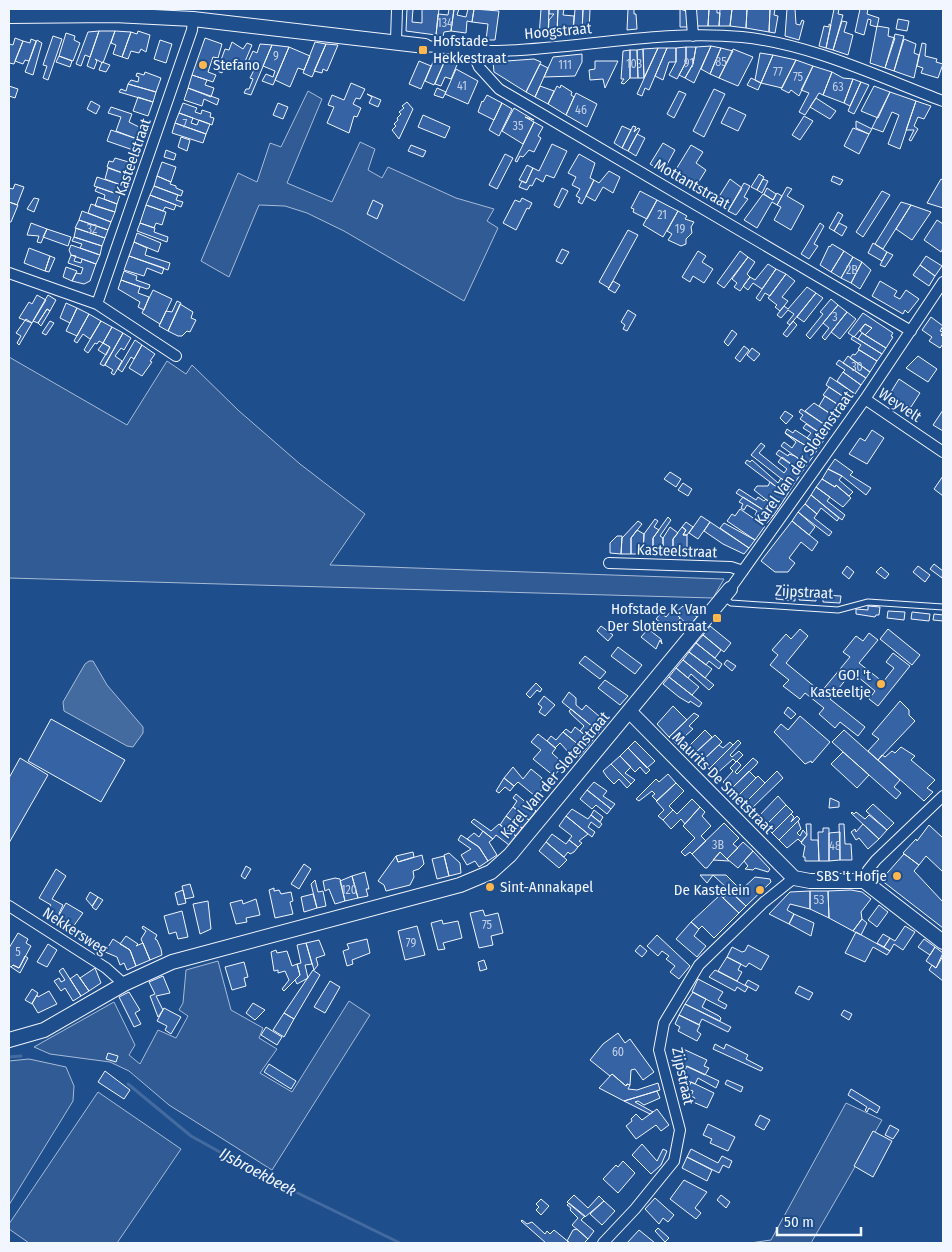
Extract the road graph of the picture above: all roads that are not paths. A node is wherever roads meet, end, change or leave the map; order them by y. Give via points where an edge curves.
1 (397, 9) edge
2 (691, 9) edge
3 (9, 16) edge
4 (193, 19) junction
5 (693, 36) junction
6 (396, 41) junction
7 (425, 46) joint
8 (471, 49) junction
9 (943, 101) edge
10 (9, 273) edge
11 (943, 282) edge
12 (96, 304) junction
13 (911, 331) junction
14 (176, 356) dead end
15 (865, 399) junction
16 (943, 452) edge
17 (609, 563) dead end
18 (743, 571) junction
19 (727, 593) junction
20 (943, 607) edge
21 (629, 712) junction
22 (943, 796) edge
23 (794, 878) junction
24 (864, 881) junction
25 (9, 906) edge
26 (943, 942) edge
27 (124, 984) junction
28 (9, 1040) edge
29 (603, 1243) edge

1 - 6 street
2 - 5 street
3 - 4 street via 114,15
4 - 6 street
4 - 12 street, Kasteelstraat via 192,30
5 - 8 street, Hoogstraat via 496,51
5 - 9 street, Hoogstraat via 742,37 773,42 823,56
6 - 7 street
7 - 8 street, Hoogstraat
8 - 13 street, Mottantstraat via 479,67 500,89
10 - 12 street
11 - 13 street, Karel Van der Slotenstraat
12 - 14 street
13 - 15 street, Karel Van der Slotenstraat
15 - 16 street, Weyvelt
15 - 18 street, Karel Van der Slotenstraat
17 - 18 street, Kasteelstraat via 730,567
18 - 19 street, Karel Van der Slotenstraat
19 - 20 lane, Zijpstraat via 731,603 838,610 868,602
19 - 21 street, Karel Van der Slotenstraat
21 - 23 street, Maurits De Smetstraat
21 - 27 street, Karel Van der Slotenstraat via 510,855 491,872 460,885 172,962
22 - 24 street via 876,860
23 - 24 street
23 - 29 street, Zijpstraat via 764,902 699,965 664,1023 660,1050 680,1130 674,1161
24 - 26 street
25 - 27 street, Nekkersweg via 106,968
27 - 28 street, Karel Van der Slotenstraat via 44,1030

